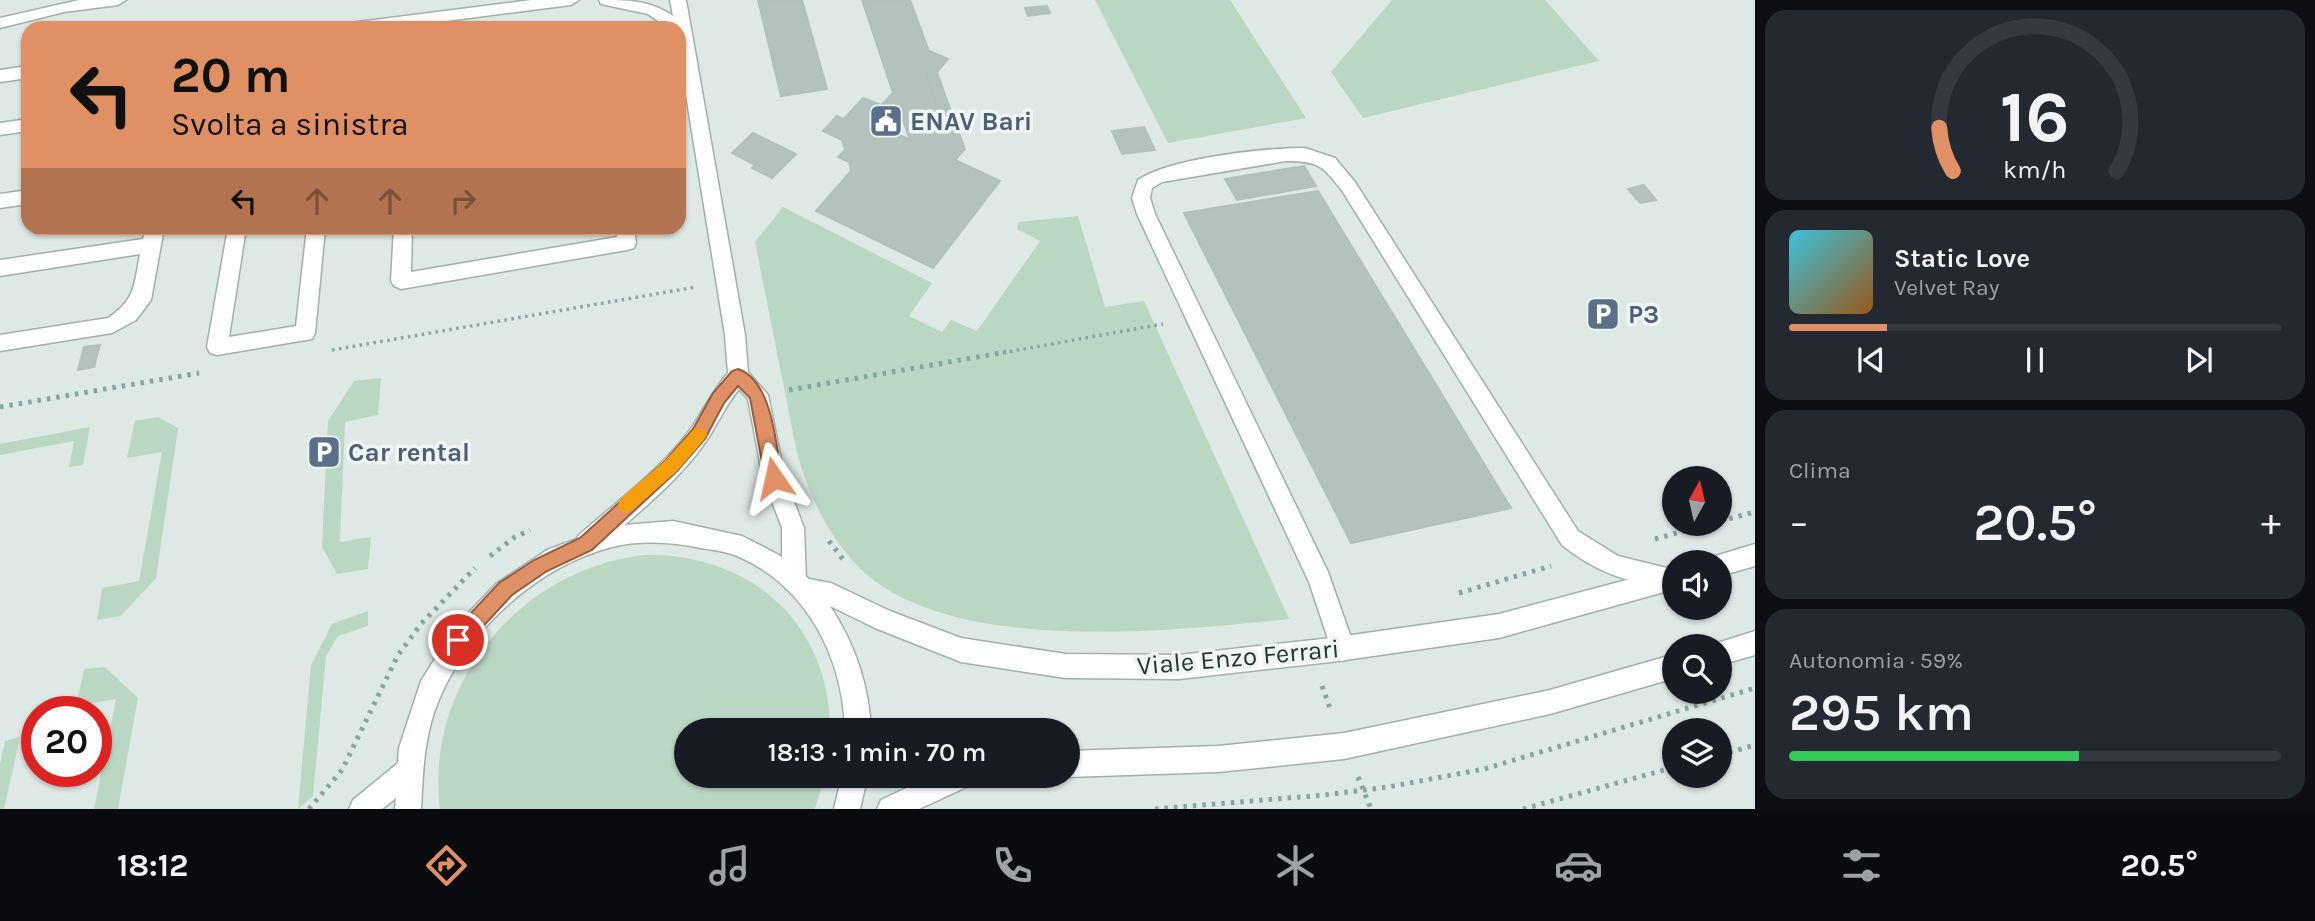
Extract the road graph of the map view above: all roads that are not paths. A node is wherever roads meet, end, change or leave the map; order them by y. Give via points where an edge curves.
1 (118, 0) edge
2 (571, 0) edge
3 (607, 0) edge
4 (678, 0) edge
5 (405, 21) edge
6 (667, 21) edge
7 (680, 21) edge
8 (0, 23) edge
9 (686, 60) edge
10 (21, 73) edge
11 (0, 76) edge
12 (21, 126) edge
13 (0, 129) edge
14 (21, 198) edge
15 (0, 201) edge
16 (236, 235) edge
17 (315, 235) edge
18 (403, 235) edge
19 (626, 235) edge
20 (153, 236) edge
21 (0, 268) edge
22 (0, 343) edge
23 (738, 375) junction
24 (586, 544) junction
25 (1755, 555) edge
26 (1732, 562) edge
27 (1662, 577) edge
28 (1662, 582) edge
29 (800, 586) junction
30 (1755, 643) edge
31 (1343, 649) junction
32 (1732, 650) edge
33 (1662, 670) edge
34 (858, 718) edge
35 (1080, 764) edge
36 (409, 770) junction
37 (852, 788) edge
38 (936, 788) edge
39 (362, 809) edge
40 (408, 809) edge
41 (847, 809) edge
42 (890, 809) edge

1 - 8 street
2 - 5 street
3 - 6 street via 653,10
4 - 7 street
9 - 23 street via 735,335
10 - 11 street
12 - 13 street
14 - 15 street
16 - 17 street via 217,347 305,333
18 - 19 street via 401,281 627,243
20 - 21 street
20 - 22 street via 141,300 129,314 112,325
23 - 24 street via 699,434 671,466
23 - 29 street via 758,395 774,478 793,528
24 - 29 street, Viale Enzo Ferrari via 647,531 707,536 746,548
24 - 36 street, Viale Enzo Ferrari via 506,589 458,640 427,696
25 - 26 street
27 - 31 street via 1612,567 1570,538 1330,163 1306,154 1265,157 1157,176 1144,185 1141,198 1146,214 1320,580
28 - 31 street, Viale Enzo Ferrari via 1499,626
29 - 31 street, Viale Enzo Ferrari via 831,594 961,650 1066,666 1179,667
29 - 34 street, Viale Enzo Ferrari via 827,621 846,657
30 - 32 street
33 - 35 street via 1550,702 1345,746 1218,759
36 - 39 street
36 - 40 street, Viale Enzo Ferrari
37 - 41 street
38 - 42 street

